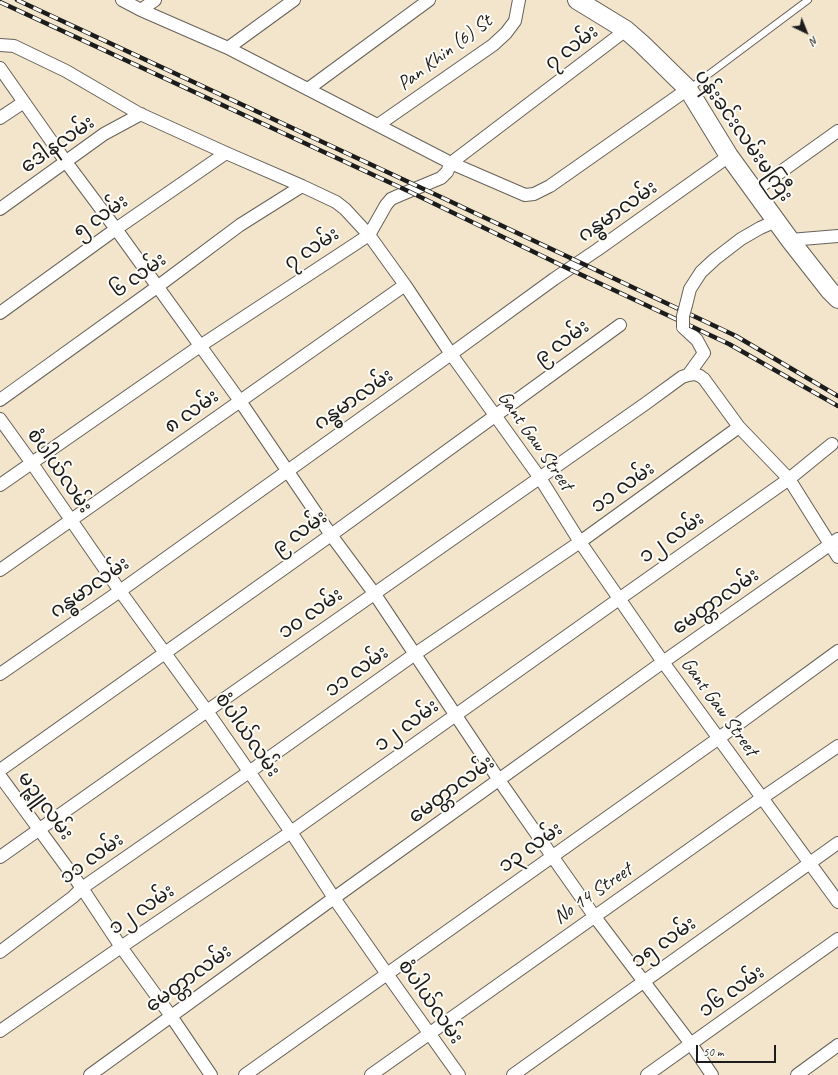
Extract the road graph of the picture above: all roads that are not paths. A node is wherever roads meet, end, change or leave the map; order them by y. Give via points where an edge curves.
1 (122, 0) edge
2 (155, 0) edge
3 (294, 0) edge
4 (429, 0) edge
5 (519, 0) edge
6 (577, 0) edge
7 (808, 0) edge
8 (141, 10) junction
9 (626, 30) junction
10 (0, 45) edge
11 (228, 48) junction
12 (0, 68) edge
13 (308, 88) junction
14 (688, 90) junction
15 (24, 102) junction
16 (141, 114) junction
17 (0, 118) edge
18 (378, 125) junction
19 (838, 131) edge
20 (226, 153) junction
21 (729, 156) junction
22 (66, 162) junction
23 (450, 163) junction
24 (302, 186) junction
25 (754, 191) junction
26 (0, 209) edge
27 (776, 221) junction
28 (116, 229) junction
29 (369, 235) junction
30 (838, 236) edge
31 (790, 240) junction
32 (405, 285) junction
33 (157, 287) junction
34 (838, 299) edge
35 (0, 313) edge
36 (620, 325) dead end
37 (200, 346) junction
38 (451, 354) junction
39 (688, 375) junction
40 (0, 400) edge
41 (240, 401) junction
42 (495, 415) junction
43 (0, 420) edge
44 (739, 427) junction
45 (832, 444) dead end
46 (32, 462) junction
47 (287, 471) junction
48 (540, 478) junction
49 (789, 479) junction
50 (0, 484) edge
51 (70, 520) junction
52 (330, 535) junction
53 (580, 542) junction
54 (834, 542) edge
55 (838, 557) edge
56 (0, 570) edge
57 (120, 590) junction
58 (374, 594) junction
59 (619, 599) junction
60 (838, 652) edge
61 (165, 653) junction
62 (415, 654) junction
63 (663, 662) junction
64 (0, 674) edge
65 (207, 711) junction
66 (455, 715) junction
67 (719, 738) junction
68 (838, 746) edge
69 (0, 770) edge
70 (249, 772) junction
71 (0, 776) edge
72 (499, 780) junction
73 (762, 798) junction
74 (40, 830) junction
75 (291, 832) junction
76 (838, 843) edge
77 (552, 856) junction
78 (0, 857) edge
79 (809, 863) junction
80 (82, 888) junction
81 (334, 898) junction
82 (838, 902) edge
83 (595, 916) junction
84 (838, 939) edge
85 (121, 947) junction
86 (0, 952) edge
87 (387, 974) junction
88 (644, 981) junction
89 (171, 1016) junction
90 (0, 1031) edge
91 (430, 1034) junction
92 (691, 1044) junction
93 (838, 1045) edge
94 (90, 1075) edge
95 (211, 1075) edge
96 (245, 1075) edge
97 (371, 1075) edge
98 (459, 1075) edge
99 (513, 1075) edge
100 (647, 1075) edge
101 (712, 1075) edge
102 (797, 1075) edge

1 - 8 street
2 - 8 street
3 - 11 street
4 - 13 street
5 - 18 street, Pan Khin (6) St via 514,21 493,45
6 - 9 main road, ပန်းခင်းလမ်းမကြီး
7 - 14 lane
8 - 11 street
9 - 14 main road, ပန်းခင်းလမ်းမကြီး
9 - 23 street, ၇ လမ်း
10 - 16 street, Gant Gaw Street via 14,46 66,71
11 - 13 street
12 - 15 street
13 - 18 street
14 - 21 main road, ပန်းခင်းလမ်းမကြီး
14 - 23 street via 550,186 534,194 526,195
15 - 17 street
15 - 22 street
16 - 20 street, Gant Gaw Street
16 - 22 street, ဒေါနလမ်း via 104,134
18 - 23 street
19 - 25 street
20 - 24 street, Gant Gaw Street
20 - 28 street, ၅ လမ်း
21 - 25 main road, ပန်းခင်းလမ်းမကြီး
21 - 38 street, ဂန္ဓမာလမ်း
22 - 26 street, ဒေါနလမ်း
22 - 28 street
23 - 29 street, ၇ လမ်း via 447,172 441,178 391,199
24 - 29 street, Gant Gaw Street via 336,202
24 - 33 street, ၆ လမ်း via 240,225
25 - 27 main road, ပန်းခင်းလမ်းမကြီး
27 - 31 main road, ပန်းခင်းလမ်းမကြီး
27 - 39 street, bridge via 760,228 715,259 690,289 683,327 697,340 704,353
28 - 33 street
28 - 35 street, ၅ လမ်း
29 - 32 street, Gant Gaw Street
29 - 37 street, ၇ လမ်း
30 - 31 street
31 - 34 main road, ပန်းခင်းလမ်းမကြီး
32 - 38 street, Gant Gaw Street
32 - 41 street, ၈ လမ်း
33 - 37 street
33 - 40 street, ၆ လမ်း
36 - 42 street, ၉ လမ်း
37 - 41 street
37 - 46 street, ၇ လမ်း
38 - 42 street, Gant Gaw Street
38 - 47 street, ဂန္ဓမာလမ်း
39 - 44 street via 695,374 704,379
39 - 48 street, ၁၀ လမ်း
41 - 47 street
41 - 51 street, ၈ လမ်း
42 - 48 street, Gant Gaw Street
42 - 52 street, ၉ လမ်း
43 - 46 street, စံပါယ်လမ်း
44 - 49 street
44 - 53 street, ၁၁ လမ်း
45 - 49 street, ၁၂ လမ်း
46 - 50 street, ၇ လမ်း
46 - 51 street, စံပါယ်လမ်း
47 - 52 street
47 - 57 street, ဂန္ဓမာလမ်း
48 - 53 street, Gant Gaw Street
48 - 58 street, ၁၀ လမ်း
49 - 54 street
49 - 59 street, ၁၂ လမ်း
51 - 56 street, ၈ လမ်း
51 - 57 street, စံပါယ်လမ်း
52 - 58 street
52 - 61 street, ၉ လမ်း
53 - 59 street, Gant Gaw Street
53 - 62 street, ၁၁ လမ်း
54 - 55 street
54 - 63 street, မေတ္တာလမ်း
57 - 61 street, စံပါယ်လမ်း
57 - 64 street, ဂန္ဓမာလမ်း
58 - 62 street
58 - 65 street, ၁၀ လမ်း
59 - 63 street, Gant Gaw Street
59 - 66 street, ၁၂ လမ်း
60 - 67 street, ၁၃ လမ်း
61 - 65 street, စံပါယ်လမ်း
61 - 69 street, ၉ လမ်း
62 - 66 street
62 - 70 street, ၁၁ လမ်း
63 - 67 street, Gant Gaw Street
63 - 72 street, မေတ္တာလမ်း
65 - 70 street, စံပါယ်လမ်း
65 - 74 street, ၁၀ လမ်း
66 - 72 street
66 - 75 street, ၁၂ လမ်း
67 - 73 street, Gant Gaw Street
67 - 77 street, ၁၃ လမ်း
68 - 73 street, No 14 Street
70 - 75 street, စံပါယ်လမ်း
70 - 80 street, ၁၁ လမ်း
71 - 74 street, မဉ္ဇူလမ်း
72 - 77 street
72 - 81 street, မေတ္တာလမ်း
73 - 79 street, Gant Gaw Street
73 - 83 street, No 14 Street
74 - 78 street, ၁၀ လမ်း
74 - 80 street, မဉ္ဇူလမ်း
75 - 81 street, စံပါယ်လမ်း
75 - 85 street, ၁၂ လမ်း
76 - 79 street, ၁၅ လမ်း
77 - 83 street
77 - 87 street, ၁၃ လမ်း
79 - 82 street, Gant Gaw Street
79 - 88 street, ၁၅ လမ်း
80 - 85 street, မဉ္ဇူလမ်း
80 - 86 street, ၁၁ လမ်း
81 - 87 street, စံပါယ်လမ်း
81 - 89 street, မေတ္တာလမ်း
83 - 88 street
83 - 91 street, No 14 Street
84 - 92 street, ၁၆ လမ်း
85 - 89 street, မဉ္ဇူလမ်း
85 - 90 street, ၁၂ လမ်း
87 - 91 street, စံပါယ်လမ်း
87 - 96 street, ၁၃ လမ်း
88 - 92 street
88 - 99 street, ၁၅ လမ်း
89 - 94 street, မေတ္တာလမ်း
89 - 95 street, မဉ္ဇူလမ်း
91 - 97 street, No 14 Street
91 - 98 street, စံပါယ်လမ်း
92 - 100 street, ၁၆ လမ်း
92 - 101 street
93 - 102 street

